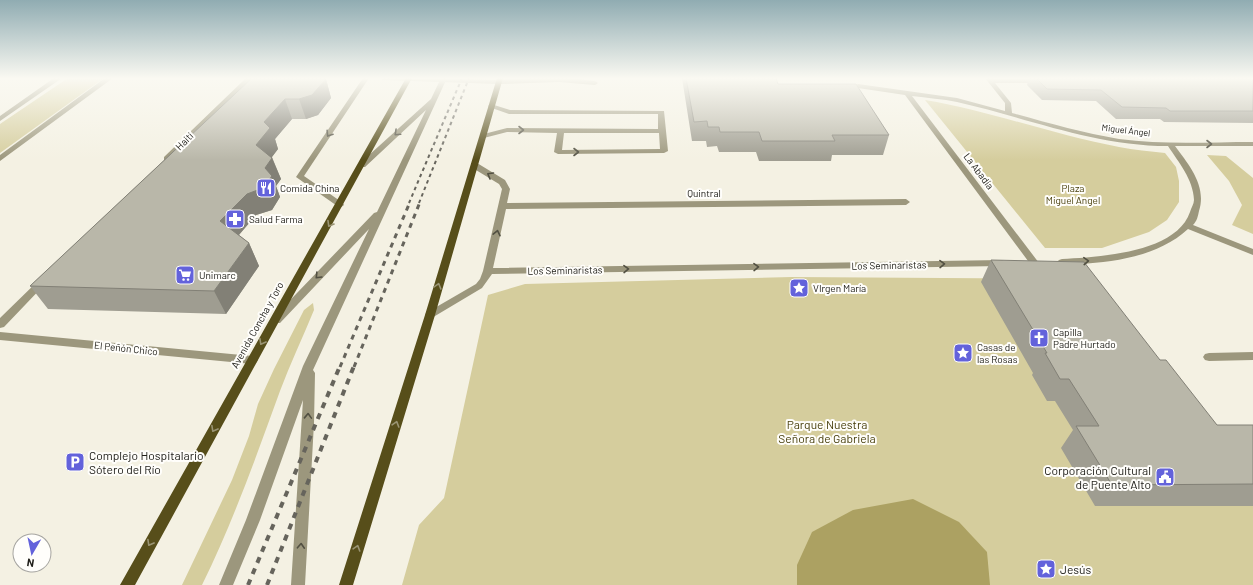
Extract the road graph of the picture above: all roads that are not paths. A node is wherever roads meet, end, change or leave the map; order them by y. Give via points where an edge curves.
1 (20, 105) edge
2 (73, 105) edge
3 (222, 105) edge
4 (348, 105) edge
5 (395, 105) edge
6 (427, 105) edge
7 (432, 105) edge
8 (916, 105) edge
9 (978, 105) edge
10 (1008, 105) edge
11 (491, 106) joint
12 (1009, 114) junction
13 (0, 119) edge
14 (561, 130) junction
15 (662, 131) junction
16 (483, 137) junction
17 (1170, 144) junction
18 (1253, 144) edge
19 (0, 159) edge
20 (362, 165) junction
21 (474, 165) junction
22 (158, 167) edge
23 (906, 202) dead end
24 (340, 205) junction
25 (503, 206) junction
26 (384, 207) junction
27 (1188, 226) junction
28 (1253, 252) edge
29 (1034, 263) junction
30 (53, 271) edge
31 (488, 271) junction
32 (430, 315) junction
33 (0, 324) edge
34 (272, 324) junction
35 (0, 336) edge
36 (1208, 356) dead end
37 (1253, 356) edge
38 (252, 360) junction
39 (309, 366) junction
40 (127, 585) edge
41 (226, 585) edge
42 (298, 585) edge
43 (346, 585) edge

1 - 13 street
2 - 19 street
3 - 22 street, Haití
4 -> 24 street via 300,178
5 - 20 main road, Avenida Concha y Toro
6 -> 20 street
7 - 26 street
8 - 29 street, La Abadia
9 - 12 street, Miguel Ángel
10 - 12 street
11 - 15 street via 509,112 662,112
11 - 16 main road
12 - 17 street, Miguel Ángel via 1120,141
14 - 15 street
14 -> 15 street via 558,152 664,152
16 -> 14 street via 507,130
16 - 21 main road
17 -> 18 street, Miguel Ángel
17 - 27 street, Los Seminaristas via 1188,165 1198,187 1198,208
20 - 24 main road, Avenida Concha y Toro
25 -> 21 street via 505,185
32 -> 21 main road
23 - 25 street, Quintral
24 -> 34 main road, Avenida Concha y Toro
31 -> 25 street
26 -> 34 street
26 - 39 street
27 - 28 street
29 -> 27 street, Los Seminaristas via 1096,261 1145,251 1163,244
31 -> 29 street, Los Seminaristas
30 - 33 street
31 - 32 street via 479,286
43 -> 32 main road
34 -> 38 main road, Avenida Concha y Toro
35 - 38 street, El Peñón Chico
36 - 37 street
38 -> 40 main road, Avenida Concha y Toro
39 - 41 street via 253,520
42 -> 39 street

